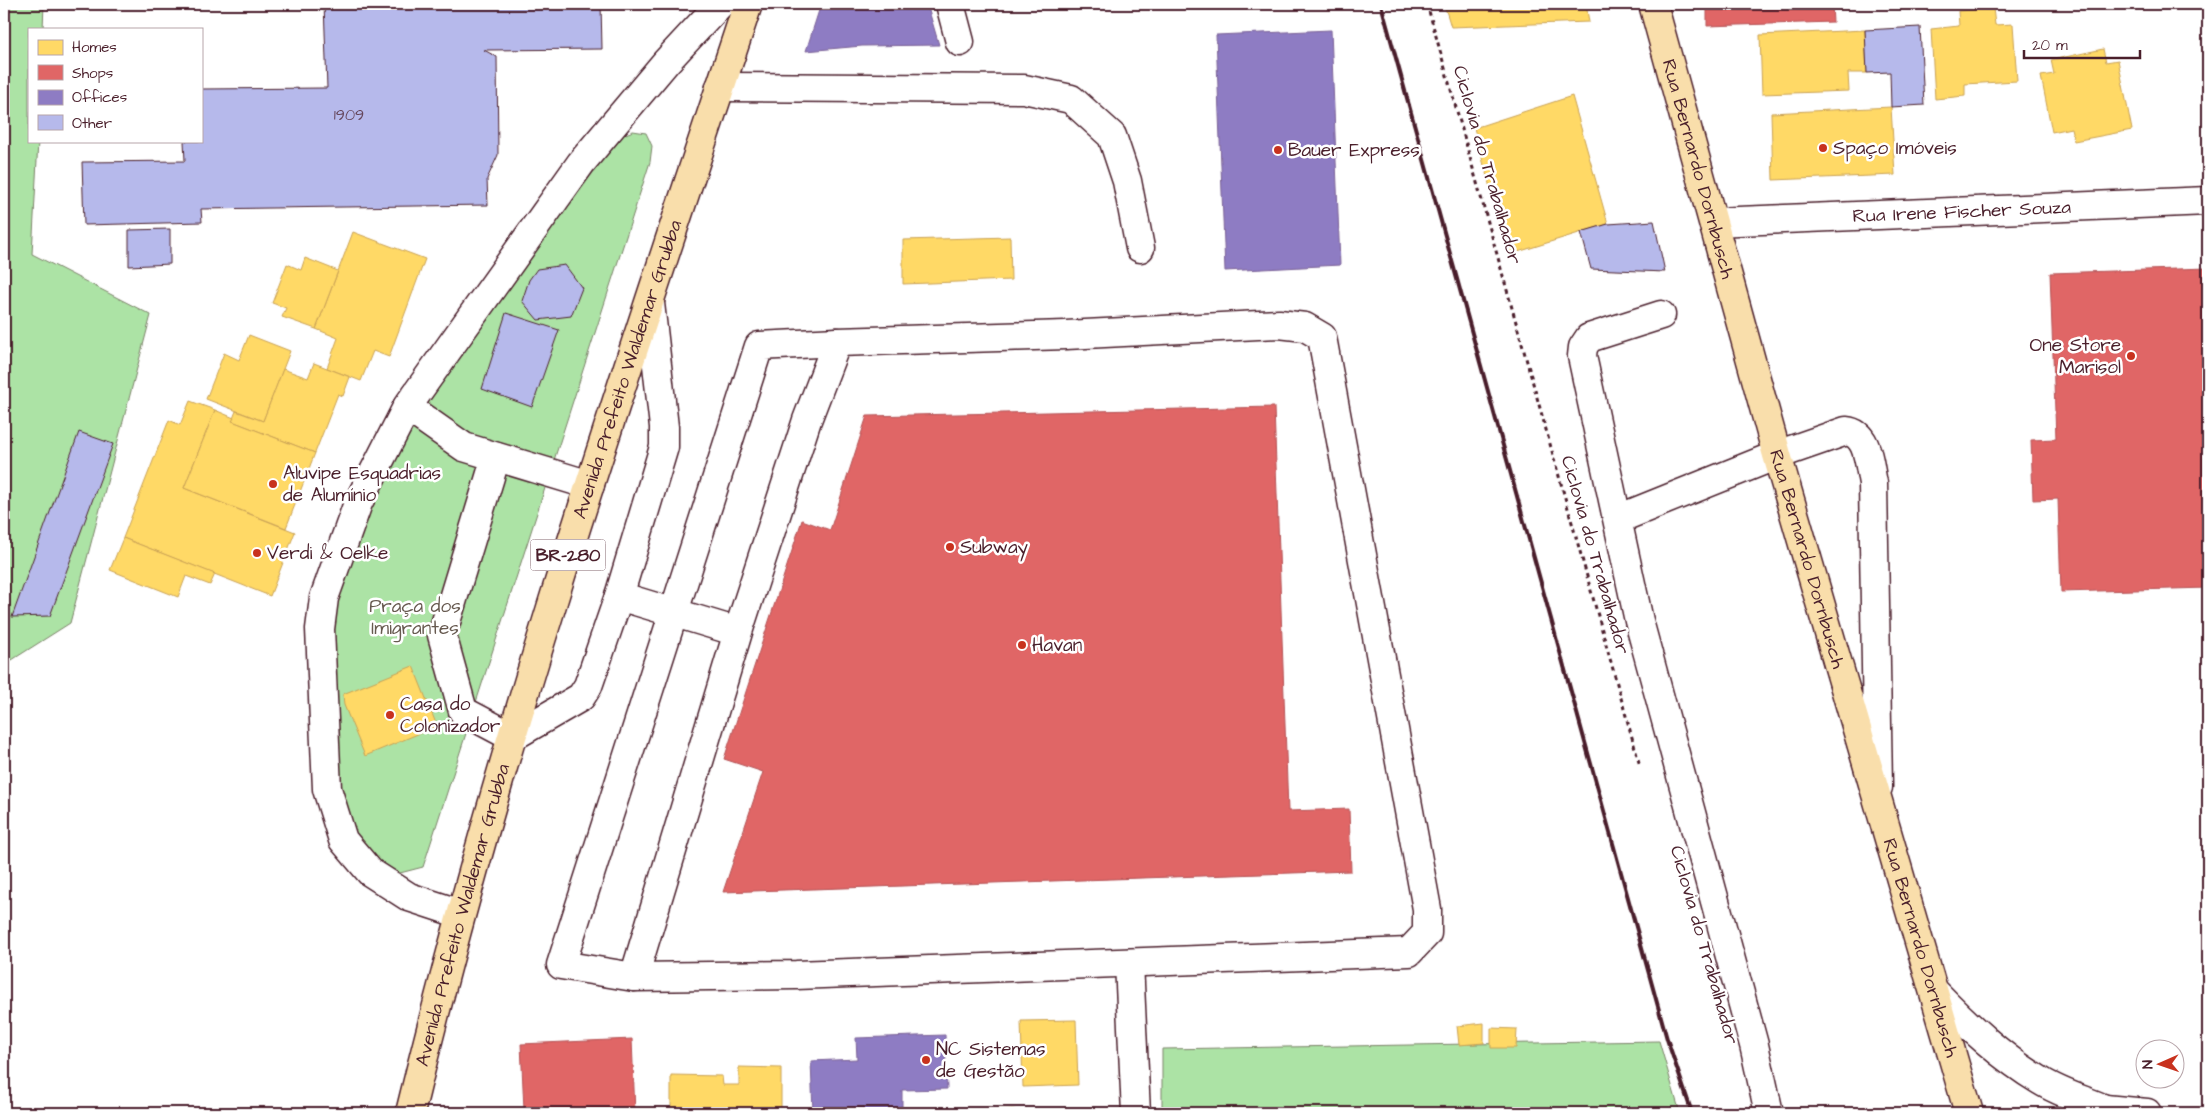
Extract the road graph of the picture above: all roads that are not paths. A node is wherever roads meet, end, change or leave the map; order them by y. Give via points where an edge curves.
1 (720, 4) edge
2 (748, 4) edge
3 (950, 4) edge
4 (1653, 4) edge
5 (960, 42) dead end
6 (720, 87) junction
7 (2208, 201) edge
8 (1714, 222) junction
9 (1140, 248) dead end
10 (650, 303) junction
11 (1661, 315) dead end
12 (837, 342) junction
13 (407, 407) junction
14 (1777, 455) junction
15 (496, 457) junction
16 (590, 485) junction
17 (1618, 519) junction
18 (619, 596) junction
19 (674, 612) junction
20 (738, 632) junction
21 (512, 737) junction
22 (1878, 803) junction
23 (461, 914) junction
24 (1129, 963) junction
25 (634, 977) junction
26 (1935, 992) junction
27 (2097, 1111) edge
28 (410, 1113) edge
29 (1136, 1113) edge
30 (1769, 1113) edge
31 (1969, 1113) edge
32 (2147, 1113) edge

1 - 13 street via 666,62 582,163
2 - 6 highway, Avenida Prefeito Waldemar Grubba / BR-280
3 - 5 street
4 - 8 highway, Rua Bernardo Dornbusch
6 - 9 street via 1024,89 1071,99 1112,136 1127,181
6 - 10 highway, Avenida Prefeito Waldemar Grubba / BR-280
7 - 8 street, Rua Irene Fischer Souza
8 - 14 highway, Rua Bernardo Dornbusch
10 - 16 highway, Avenida Prefeito Waldemar Grubba / BR-280
10 - 18 street via 664,447
11 - 17 street via 1589,338 1583,347 1582,356
12 - 19 street via 759,346
12 - 20 street via 806,420
12 - 24 street via 1279,324 1305,327 1322,337 1427,909 1427,933 1409,952
13 - 15 street via 464,447
13 - 23 street via 358,503 324,598 320,629 327,789 343,840 370,872 409,897
14 - 17 street
14 - 22 highway, Rua Bernardo Dornbusch
14 - 22 street via 1846,432 1853,432 1863,440 1873,483
15 - 16 street
15 - 21 street via 442,635 463,711
16 - 21 highway, Avenida Prefeito Waldemar Grubba / BR-280
17 - 30 street via 1639,621 1754,1045
18 - 19 street
18 - 21 street via 588,686 581,697
19 - 20 street
19 - 25 street via 561,965
20 - 25 street
21 - 23 highway, Avenida Prefeito Waldemar Grubba / BR-280
22 - 26 highway, Rua Bernardo Dornbusch
23 - 28 highway, Avenida Prefeito Waldemar Grubba / BR-280
24 - 25 street via 796,975
24 - 29 street
26 - 27 street via 1969,1027 2017,1065
26 - 31 highway, Rua Bernardo Dornbusch
27 - 32 street

